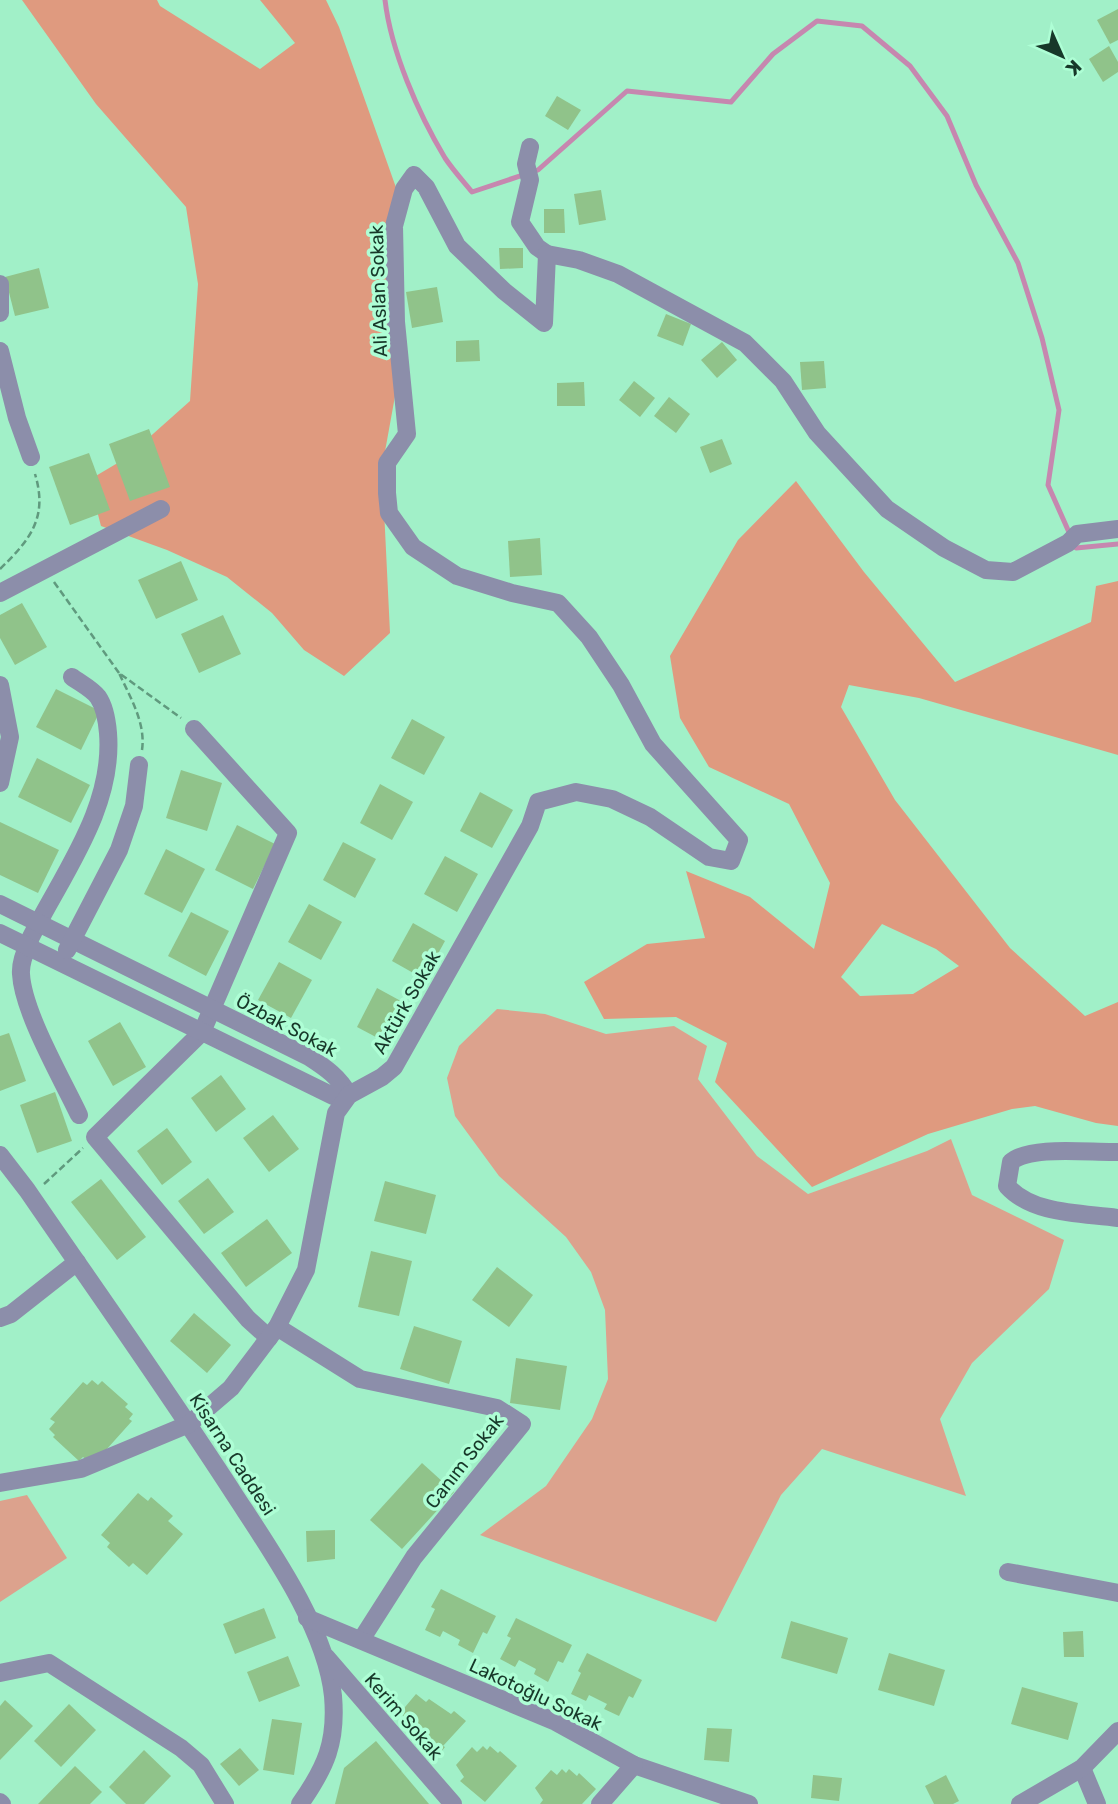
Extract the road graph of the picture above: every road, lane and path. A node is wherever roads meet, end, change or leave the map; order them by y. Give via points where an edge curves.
1 (529, 164) dead end
2 (547, 254) junction
3 (0, 284) edge
4 (0, 313) edge
5 (0, 351) edge
6 (31, 457) joint
7 (162, 509) dead end
8 (1118, 529) edge
9 (0, 569) edge
10 (45, 569) junction
11 (0, 593) edge
12 (119, 673) junction
13 (72, 677) dead end
14 (0, 685) edge
15 (194, 729) joint
16 (139, 765) joint
17 (0, 783) edge
18 (731, 861) joint
19 (0, 904) edge
20 (38, 923) junction
21 (0, 933) edge
22 (73, 941) junction
23 (27, 947) junction
24 (60, 962) junction
25 (212, 1009) junction
26 (202, 1032) junction
27 (349, 1095) junction
28 (79, 1115) dead end
29 (94, 1137) junction
30 (1118, 1152) edge
31 (0, 1155) edge
32 (39, 1189) dead end
33 (1118, 1218) edge
34 (77, 1262) junction
35 (0, 1318) edge
36 (273, 1332) junction
37 (189, 1424) junction
38 (0, 1483) edge
39 (1008, 1572) dead end
40 (1118, 1593) edge
41 (307, 1618) junction
42 (361, 1640) junction
43 (323, 1655) junction
44 (0, 1674) edge
45 (1118, 1731) edge
46 (634, 1765) junction
47 (1082, 1768) junction
48 (225, 1804) edge
49 (300, 1804) edge
50 (453, 1804) edge
51 (600, 1804) edge
52 (749, 1804) edge
53 (1020, 1804) edge
54 (1097, 1804) edge

1 - 2 street via 520,222
2 - 8 street via 618,274 745,343 783,381 817,433 887,509 986,570 1013,572 1072,538
2 - 18 street, Ali Aslan Sokak via 544,323 457,246 426,187 414,175 404,189 394,226 396,322 407,434 387,463 389,513 413,547 457,576 558,603 589,637 653,744 739,840
3 - 4 street
5 - 6 street
6 - 9 path via 41,493 40,511 32,534
7 - 10 street
10 - 11 street
10 - 12 path
12 - 15 path
12 - 16 path via 144,738
13 - 20 street via 98,696 106,716 106,776 95,814
14 - 17 street via 10,737
15 - 25 street via 288,833
16 - 22 street via 134,806 119,850
18 - 27 street, Aktürk Sokak via 709,857 650,817 612,799 576,792 538,802 530,826 394,1067
19 - 20 street, Özbak Sokak
20 - 22 street, Özbak Sokak
20 - 23 street
21 - 23 street
22 - 24 street
22 - 25 street, Özbak Sokak
23 - 24 street
23 - 28 street via 21,973 31,1013
24 - 26 street
25 - 26 street
25 - 27 street, Özbak Sokak via 309,1057 331,1071
26 - 27 street via 333,1096
26 - 29 street
27 - 36 street via 336,1113 306,1270
29 - 32 path
29 - 36 street via 247,1319
30 - 33 street via 1018,1155 1011,1162 1007,1186 1014,1194 1050,1209
31 - 34 street, Kisarna Caddesi
34 - 35 street
34 - 37 street, Kisarna Caddesi
36 - 37 street via 232,1388
36 - 42 street, Canım Sokak via 360,1379 497,1408 522,1424 414,1558
37 - 38 street via 81,1469
37 - 41 street, Kisarna Caddesi via 277,1561
39 - 40 street
41 - 42 street, Lakotoğlu Sokak
41 - 43 street, Kisarna Caddesi
42 - 46 street, Lakotoğlu Sokak via 556,1722
43 - 49 street, Kisarna Caddesi via 333,1696 331,1745 322,1772
43 - 50 street, Kerim Sokak
44 - 48 street via 49,1663 181,1748 201,1765
45 - 47 street
46 - 51 street
46 - 52 street, Lakotoğlu Sokak
47 - 53 street
47 - 54 street

